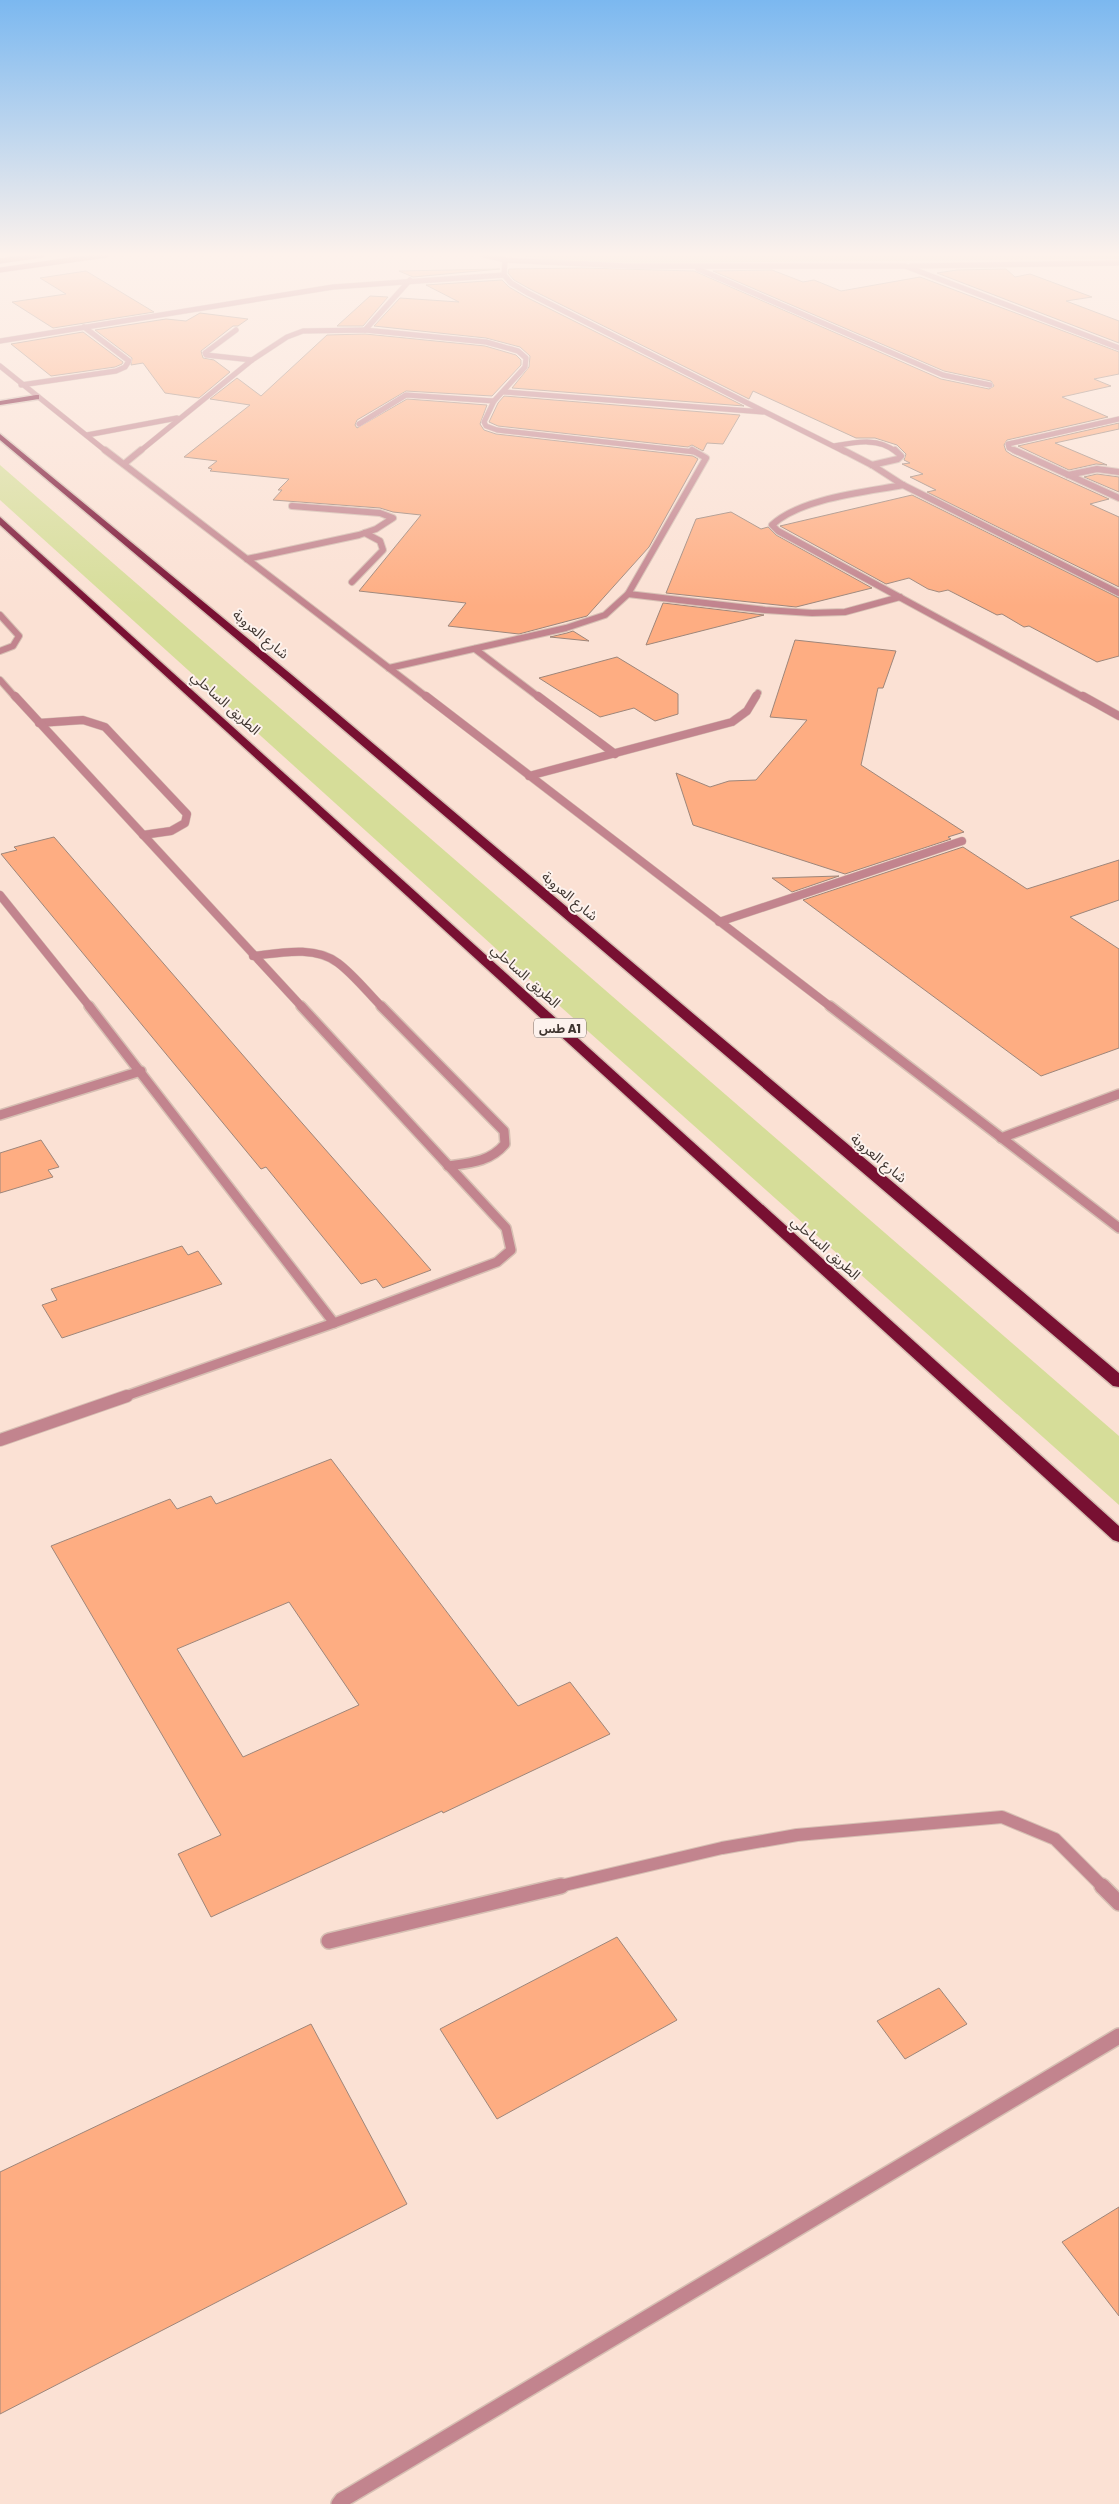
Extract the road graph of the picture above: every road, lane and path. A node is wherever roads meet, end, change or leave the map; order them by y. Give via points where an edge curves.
1 (7, 372) edge
2 (104, 372) edge
3 (237, 372) edge
4 (521, 372) edge
5 (686, 372) edge
6 (936, 372) edge
7 (22, 385) junction
8 (990, 385) dead end
9 (504, 392) junction
10 (36, 397) junction
11 (494, 401) junction
12 (0, 403) edge
13 (769, 413) junction
14 (178, 418) junction
15 (1119, 419) edge
16 (359, 424) dead end
17 (87, 435) junction
18 (0, 436) edge
19 (834, 446) junction
20 (124, 464) junction
21 (872, 465) junction
22 (1119, 472) edge
23 (1068, 475) junction
24 (903, 485) junction
25 (1119, 498) edge
26 (292, 506) dead end
27 (0, 520) edge
28 (365, 533) junction
29 (247, 559) junction
30 (352, 582) dead end
31 (1119, 593) edge
32 (628, 594) junction
33 (900, 597) junction
34 (0, 615) edge
35 (475, 649) junction
36 (0, 651) edge
37 (389, 668) junction
38 (1, 683) edge
39 (758, 693) dead end
40 (1119, 716) edge
41 (39, 723) junction
42 (615, 754) junction
43 (529, 776) junction
44 (143, 836) junction
45 (962, 841) dead end
46 (0, 895) edge
47 (719, 922) junction
48 (252, 956) junction
49 (141, 1071) junction
50 (1119, 1094) edge
51 (0, 1115) edge
52 (1001, 1138) junction
53 (448, 1166) junction
54 (1119, 1228) edge
55 (334, 1324) junction
56 (1119, 1382) edge
57 (0, 1440) edge
58 (1119, 1536) edge
59 (1119, 1903) edge
60 (329, 1941) dead end
61 (1119, 2036) edge
62 (339, 2504) edge

1 - 7 street
2 - 7 street
3 - 14 street
4 - 9 street
5 - 13 street
6 - 8 street
7 - 10 street
9 - 11 street
9 - 13 street
10 - 12 highway
10 - 17 street
11 - 16 street via 406,395
11 - 32 street via 484,422 497,430 691,450 706,458
13 - 19 street
14 - 17 street
14 - 20 street
15 - 23 street via 1008,444 1009,448
17 - 20 street
18 - 56 highway, شارع العروبة
19 - 21 street
19 - 21 street via 874,442 901,456
20 - 29 street
21 - 24 street
22 - 23 street via 1097,470
23 - 25 street
24 - 31 street
24 - 33 street via 796,508 772,525
26 - 28 street via 380,513 393,518
27 - 58 highway, الطريق الساحلي / طس A1
28 - 29 street
28 - 30 street via 379,540 383,550
29 - 37 street
32 - 33 street via 812,613 845,612
32 - 35 street via 605,615 590,622
33 - 40 street
34 - 36 street via 19,636 13,646
35 - 37 street
35 - 42 street
37 - 43 street
38 - 41 street
39 - 42 street via 748,712 732,722
41 - 44 street
41 - 44 street via 84,720 105,727 187,814 185,823 167,834
42 - 43 street
43 - 47 street
44 - 48 street
45 - 47 street
46 - 49 street
47 - 52 street
48 - 53 street
48 - 53 street via 310,952 330,957 500,1125 505,1144 494,1156 485,1161
49 - 51 street
49 - 55 street
50 - 52 street
52 - 54 street
53 - 55 street via 506,1228 511,1250 498,1262
55 - 57 street
59 - 60 street via 1055,1839 1002,1817 797,1835 722,1848
61 - 62 street

